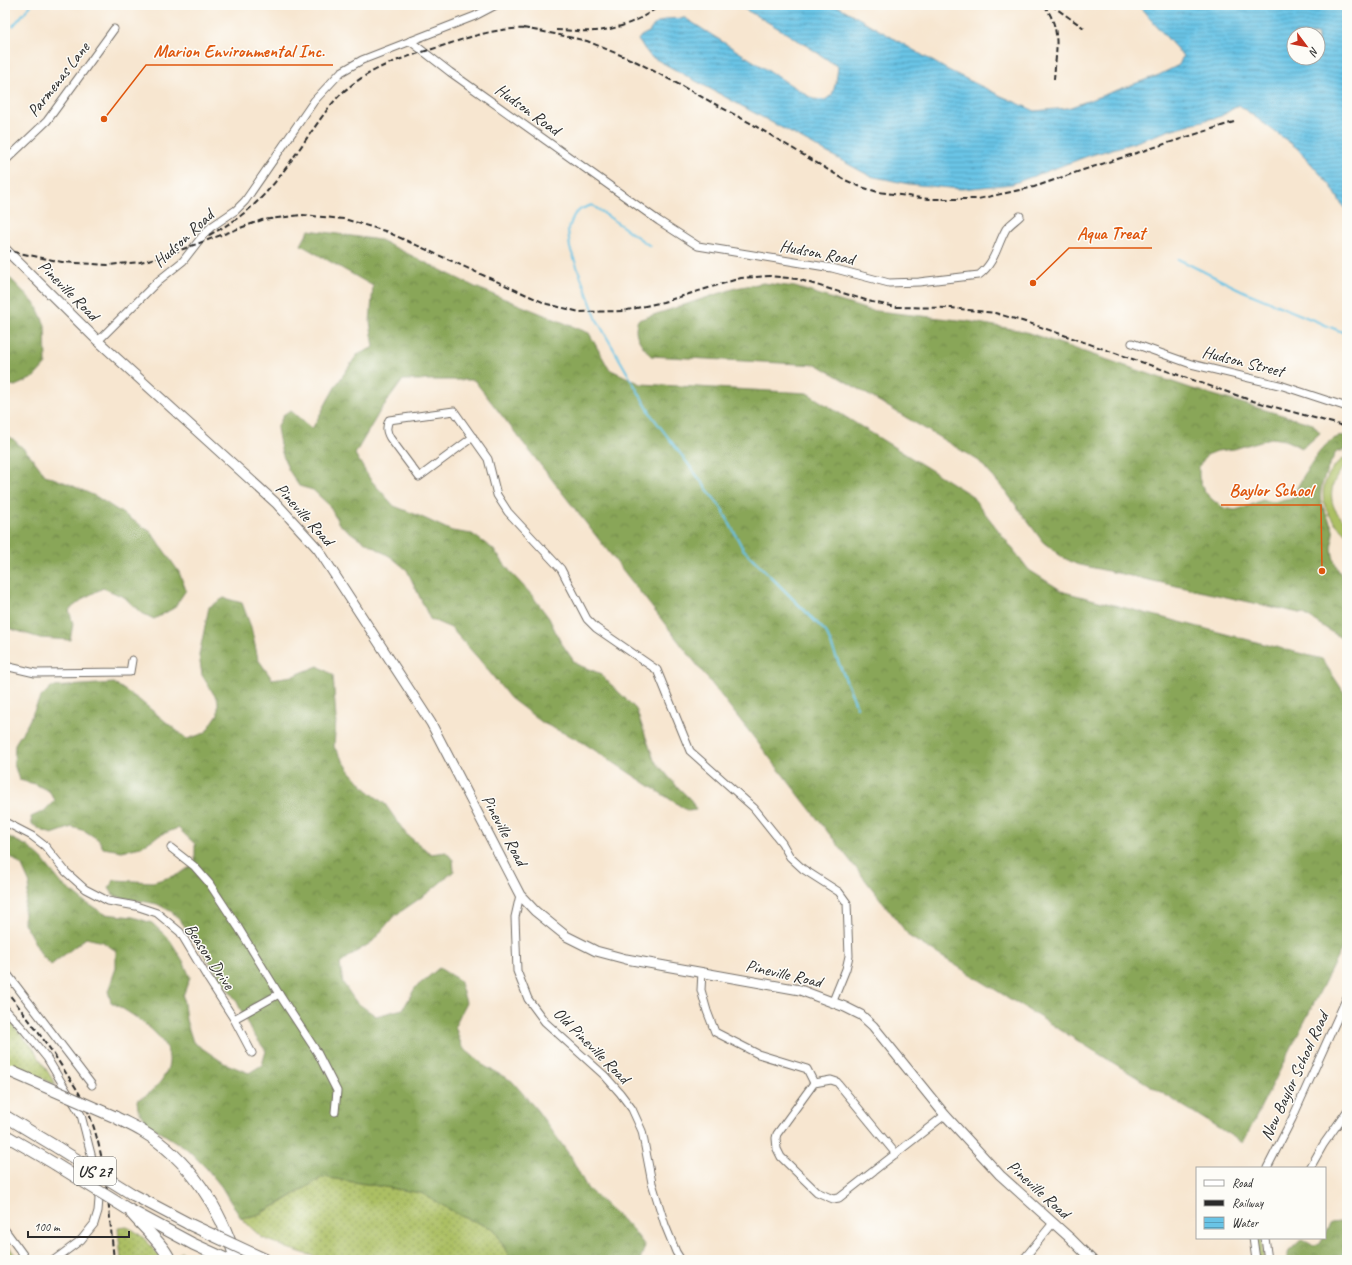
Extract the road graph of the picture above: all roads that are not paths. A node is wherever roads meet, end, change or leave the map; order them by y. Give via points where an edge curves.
1 (496, 5) edge
2 (114, 29) dead end
3 (410, 40) junction
4 (5, 160) edge
5 (1020, 216) dead end
6 (5, 249) edge
7 (98, 341) junction
8 (1132, 343) dead end
9 (1347, 407) edge
10 (472, 437) junction
11 (132, 660) dead end
12 (5, 666) edge
13 (5, 822) edge
14 (171, 848) dead end
15 (520, 895) junction
16 (5, 971) edge
17 (702, 972) junction
18 (278, 994) junction
19 (1347, 997) edge
20 (833, 1001) junction
21 (5, 1009) edge
22 (234, 1019) junction
23 (252, 1053) dead end
24 (8, 1071) edge
25 (814, 1084) junction
26 (92, 1085) dead end
27 (1347, 1111) edge
28 (335, 1112) dead end
29 (945, 1115) junction
30 (5, 1116) edge
31 (5, 1135) edge
32 (896, 1154) junction
33 (1268, 1167) edge
34 (1311, 1167) edge
35 (126, 1208) junction
36 (1053, 1223) junction
37 (5, 1230) edge
38 (1253, 1239) edge
39 (1265, 1239) edge
40 (27, 1260) edge
41 (54, 1260) edge
42 (170, 1260) edge
43 (228, 1260) edge
44 (236, 1260) edge
45 (266, 1260) edge
46 (681, 1260) edge
47 (1023, 1260) edge
48 (1092, 1260) edge
49 (1256, 1260) edge
50 (1268, 1260) edge

1 - 3 street via 475,16
2 - 4 street, Parmenas Lane via 46,121
3 - 5 street, Hudson Road via 456,76 698,246 832,268 889,283 919,282 979,275 989,265 1007,228
3 - 7 street, Hudson Road via 350,66 332,81 314,101 245,201 211,227 183,261 158,281
6 - 7 main road, Pineville Road
7 - 15 main road, Pineville Road via 277,504 318,549 431,723
8 - 9 street, Hudson Street via 1191,364 1283,386
10 - 10 street via 454,411 389,420 386,432 419,477
10 - 20 street via 488,458 497,495 508,512 561,569 587,618 596,628 658,670 690,751 754,808 782,843 790,858 839,892 847,903 849,956
11 - 12 street via 130,672 36,673
13 - 22 street, Beason Drive via 45,846 66,872 85,889 108,901 157,913 180,932
14 - 18 street via 194,866 209,883
15 - 17 main road, Pineville Road via 566,936 596,951 626,959
15 - 46 street, Old Pineville Road via 514,917 517,971 528,999 546,1022 605,1076 632,1109 642,1132 652,1183 665,1225
16 - 26 street
17 - 20 main road, Pineville Road via 800,990
17 - 25 street via 701,990 715,1032 758,1054 807,1069
18 - 22 street
18 - 28 street via 317,1052 337,1091
19 - 33 street, New Baylor School Road
20 - 29 main road, Pineville Road via 861,1015 873,1026
21 - 41 street via 47,1058 80,1115 93,1162 99,1199 94,1224 81,1240
22 - 23 street, Beason Drive
24 - 44 highway, bridge via 115,1117 143,1131 164,1146 198,1183 216,1209
25 - 32 street via 831,1080 838,1082
25 - 32 street via 776,1138 781,1157 817,1192 833,1199 839,1198
27 - 34 street
29 - 32 street
29 - 36 main road, Pineville Road via 1000,1175
30 - 45 highway, US 27, bridge via 132,1194
31 - 35 highway, US 27, bridge
35 - 42 highway
35 - 43 highway, US 27
36 - 47 street
36 - 48 main road, Pineville Road
37 - 40 street
38 - 49 street
39 - 50 street

